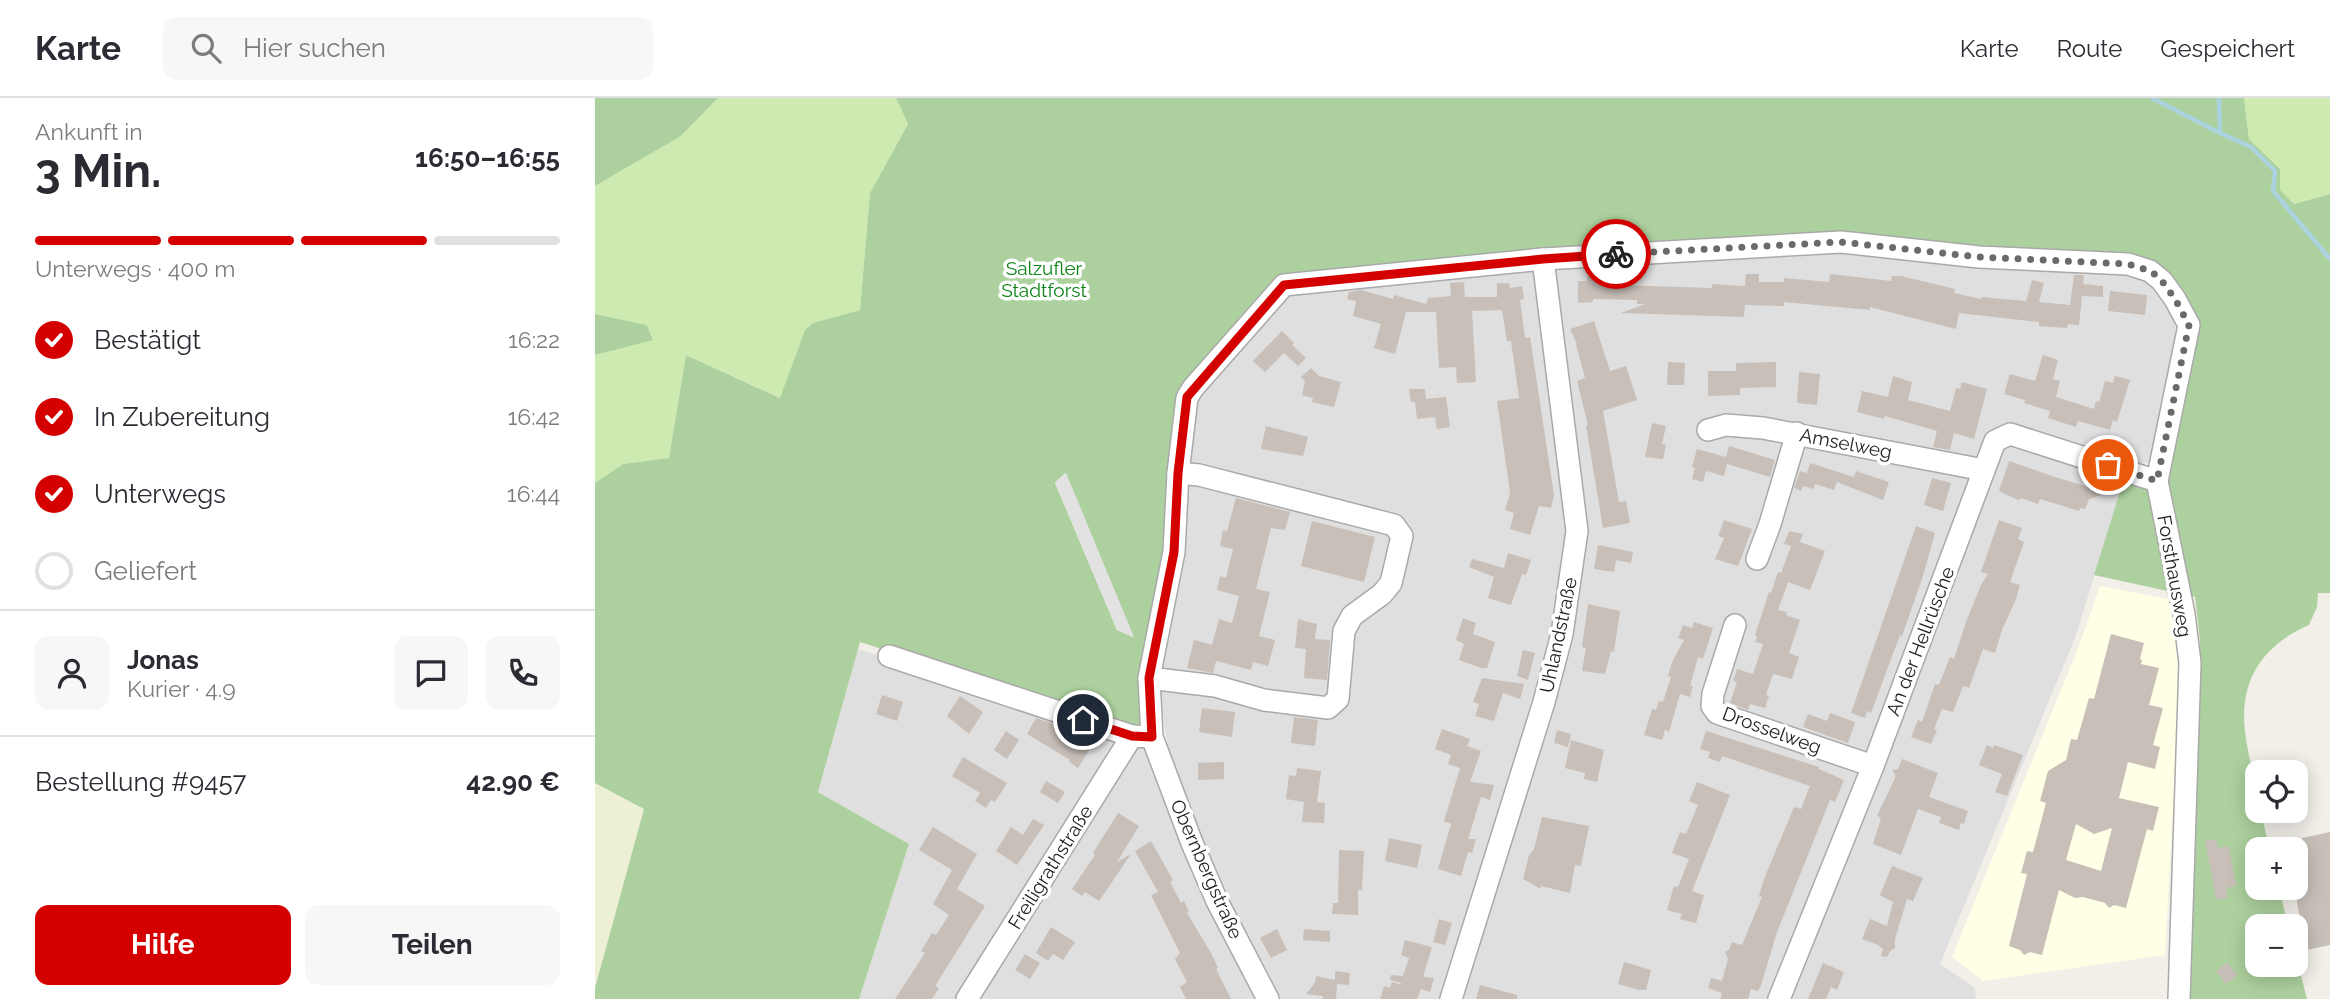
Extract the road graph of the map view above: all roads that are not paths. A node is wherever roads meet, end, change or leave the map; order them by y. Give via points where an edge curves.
1 (1543, 259) junction
2 (1708, 430) dead end
3 (1797, 433) junction
4 (1984, 470) junction
5 (1178, 473) junction
6 (2157, 481) junction
7 (1757, 559) dead end
8 (1735, 625) dead end
9 (889, 656) dead end
10 (1149, 678) junction
11 (1142, 736) junction
12 (1873, 766) junction
13 (967, 999) edge
14 (1268, 999) edge
15 (1451, 999) edge
16 (1779, 999) edge
17 (2179, 999) edge

1 - 5 street, Forsthausweg via 1284,285 1187,397
1 - 6 street, Forsthausweg via 1841,242 1979,257 2128,264 2151,271 2175,299 2189,325
1 - 15 street, Uhlandstraße via 1577,531 1562,634 1544,702
2 - 3 street, Amselweg via 1726,425
3 - 4 street, Amselweg
3 - 7 street
4 - 6 street, An der Hellrüsche via 1996,441 2010,434
4 - 12 street, An der Hellrüsche
5 - 10 street, Forsthausweg via 1174,552
5 - 10 street via 1394,525 1402,536 1391,583 1352,616 1344,631 1338,699 1328,708
6 - 17 street, Forsthausweg via 2190,663
8 - 12 street, Drosselweg via 1713,694 1717,713
9 - 11 street
10 - 11 street, Forsthausweg
11 - 13 street, Freiligrathstraße
11 - 14 street, Obernbergstraße via 1217,901
12 - 16 street, An der Hellrüsche

